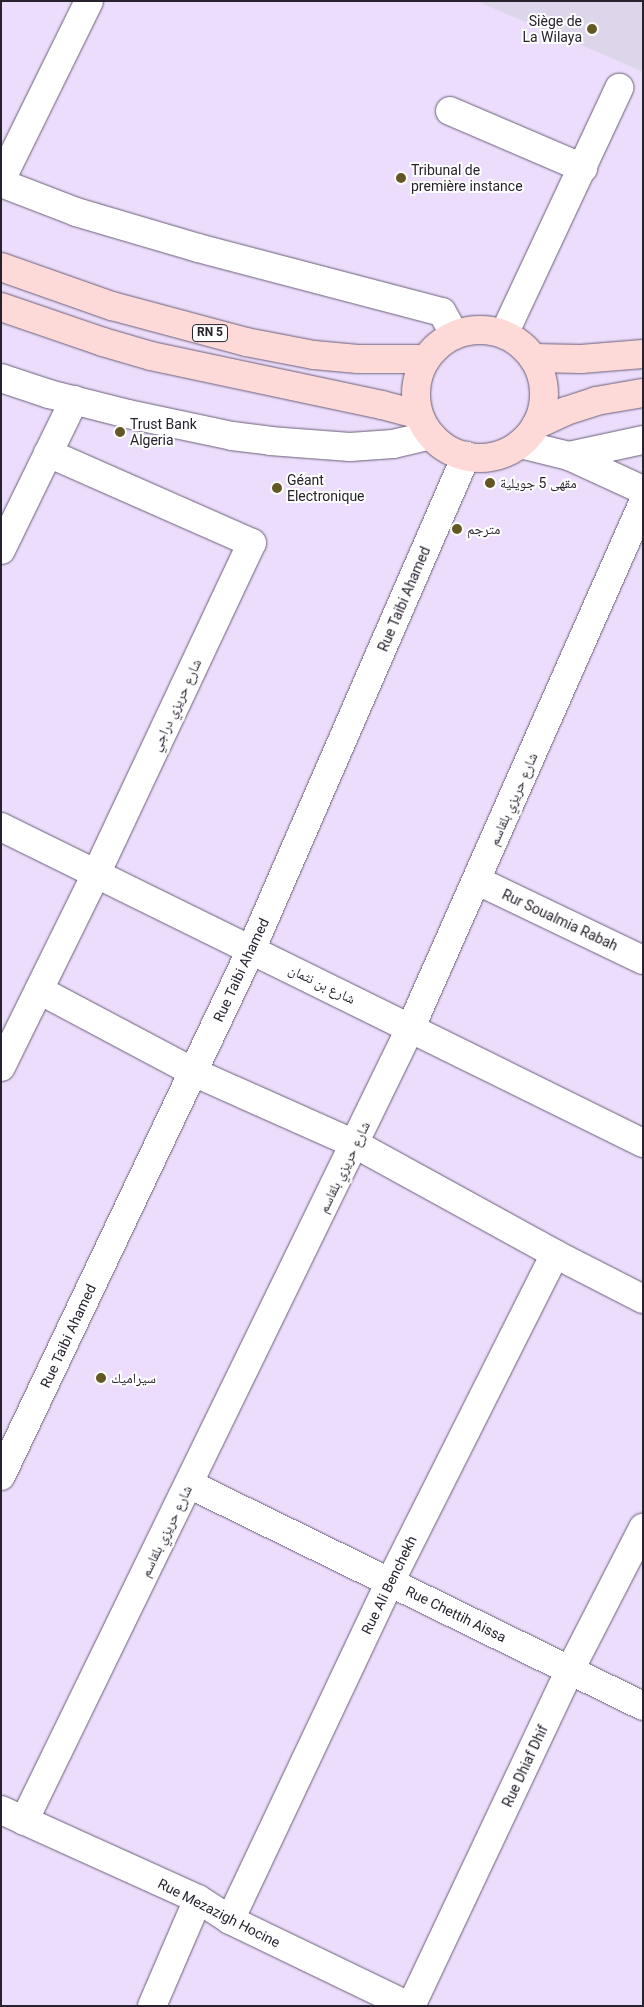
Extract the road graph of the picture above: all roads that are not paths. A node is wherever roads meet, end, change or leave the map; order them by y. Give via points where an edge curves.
1 (89, 1) edge
2 (619, 88) dead end
3 (450, 111) dead end
4 (583, 168) junction
5 (1, 181) edge
6 (1, 267) edge
7 (1, 307) edge
8 (454, 334) junction
9 (504, 334) junction
10 (643, 354) edge
11 (533, 358) junction
12 (426, 359) junction
13 (1, 378) edge
14 (643, 393) edge
15 (74, 400) junction
16 (425, 425) junction
17 (528, 435) junction
18 (643, 440) edge
19 (48, 453) junction
20 (466, 456) junction
21 (569, 456) junction
22 (643, 490) edge
23 (643, 503) edge
24 (1, 550) edge
25 (1, 827) edge
26 (96, 874) junction
27 (478, 881) junction
28 (252, 950) junction
29 (643, 960) edge
30 (39, 990) junction
31 (411, 1028) junction
32 (1, 1067) edge
33 (193, 1072) junction
34 (643, 1143) edge
35 (355, 1144) junction
36 (555, 1254) junction
37 (643, 1299) edge
38 (1, 1476) edge
39 (189, 1484) junction
40 (643, 1528) edge
41 (390, 1582) junction
42 (570, 1670) junction
43 (643, 1706) edge
44 (13, 1816) edge
45 (198, 1899) junction
46 (230, 1920) junction
47 (152, 2006) edge
48 (410, 2006) edge

1 - 5 street
2 - 4 street
3 - 4 street
4 - 9 street
5 - 8 street via 76,212 188,246 442,312
6 - 12 main road, RN 5 via 112,306 246,342 358,360
7 - 16 main road via 152,356 382,405
8 - 9 main road via 479,329
8 - 12 main road via 438,344
9 - 11 main road via 521,344
10 - 11 main road via 581,359
11 - 17 main road via 541,374 544,391 542,409
12 - 16 main road via 416,386 416,406
13 - 15 street
14 - 17 main road via 596,401 566,411
15 - 16 street via 232,436 350,447 393,444
15 - 19 street
16 - 20 main road via 446,448
17 - 20 main road via 506,452 490,457
17 - 21 street
18 - 21 street
19 - 24 street
19 - 26 street, شارع حريزي دراجي via 252,543
20 - 28 street, Rue Taibi Ahamed
21 - 22 street
23 - 27 street, شارع حريزي بلقاسم
25 - 26 street, شارع بن نثمان
26 - 28 street, شارع بن نثمان
26 - 30 street, شارع حريزي دراجي
27 - 29 street, Rur Soualmia Rabah
27 - 31 street, شارع حريزي بلقاسم
28 - 31 street, شارع بن نثمان
28 - 33 street, Rue Taibi Ahamed
30 - 32 street, شارع حريزي دراجي
30 - 33 street
31 - 34 street, شارع بن نثمان
31 - 35 street, شارع حريزي بلقاسم
33 - 35 street
33 - 38 street, Rue Taibi Ahamed
35 - 36 street
35 - 39 street, شارع حريزي بلقاسم
36 - 37 street
36 - 41 street, Rue Ali Benchekh
39 - 41 street, Rue Chettih Aissa
39 - 44 street, شارع حريزي بلقاسم
40 - 42 street, Rue Dhiaf Dhif
41 - 42 street, Rue Chettih Aissa
41 - 46 street, Rue Ali Benchekh
42 - 43 street, Rue Chettih Aissa
42 - 48 street, Rue Dhiaf Dhif
44 - 45 street, Rue Mezazigh Hocine
45 - 46 street, Rue Mezazigh Hocine
45 - 47 street
46 - 48 street, Rue Mezazigh Hocine

